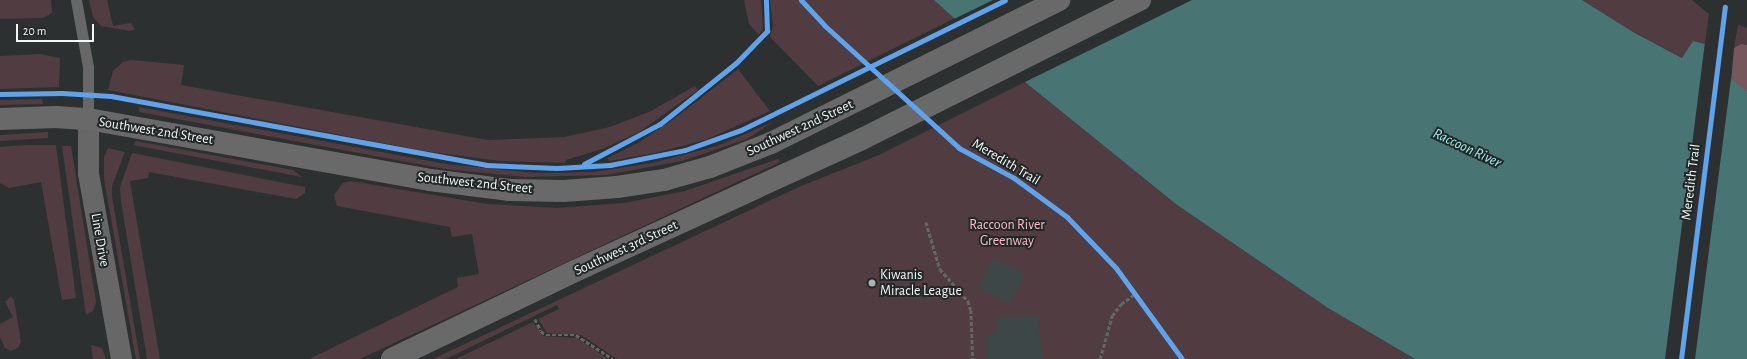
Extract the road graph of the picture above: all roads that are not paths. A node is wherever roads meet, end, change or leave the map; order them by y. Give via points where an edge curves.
1 (76, 0) edge
2 (1058, 0) edge
3 (1140, 0) edge
4 (0, 119) edge
5 (88, 119) junction
6 (120, 359) edge
7 (392, 359) edge

1 - 5 lane via 88,67
2 - 5 main road, Southwest 2nd Street via 771,143 710,167 664,180 564,191 510,190 430,180
3 - 7 main road, Southwest 3rd Street via 862,139 575,271
4 - 5 main road, Southwest 2nd Street
5 - 6 street, Line Drive via 88,173

